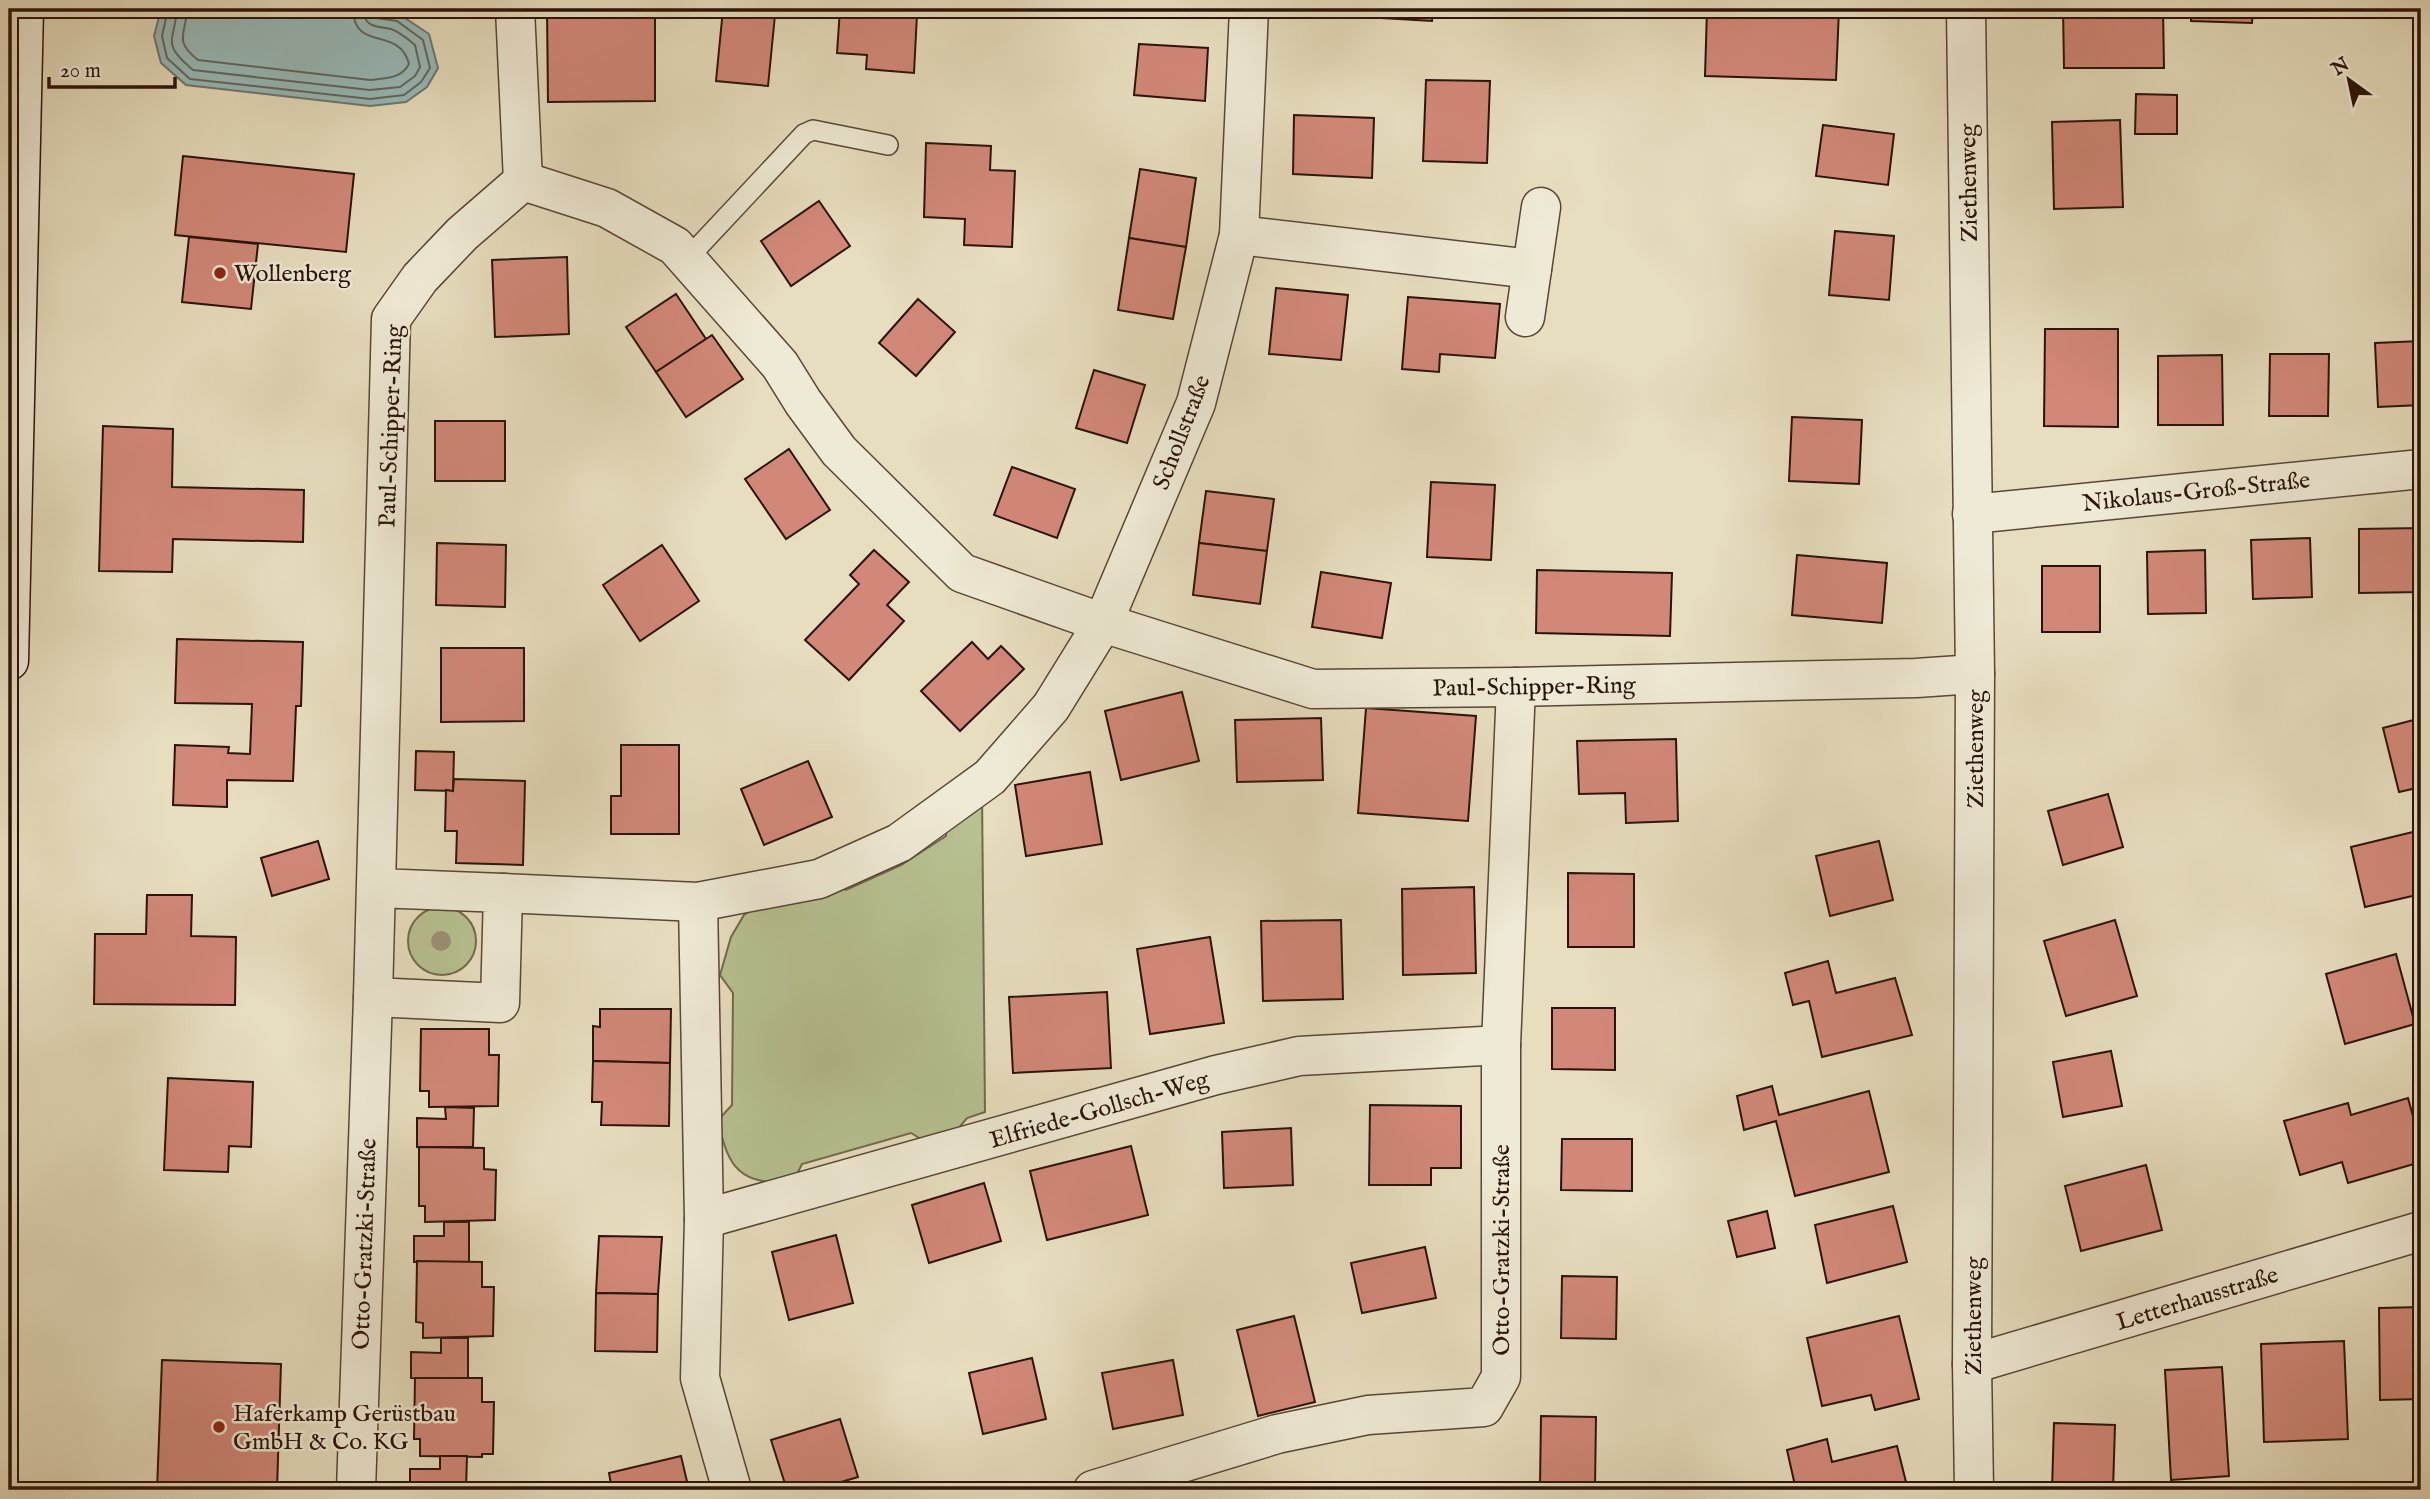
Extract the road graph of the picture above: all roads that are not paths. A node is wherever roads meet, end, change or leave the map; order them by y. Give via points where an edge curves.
1 (24, 9) edge
2 (515, 9) edge
3 (1249, 9) edge
4 (1966, 9) edge
5 (888, 145) dead end
6 (523, 181) junction
7 (1541, 207) dead end
8 (1239, 235) junction
9 (687, 259) junction
10 (1532, 268) junction
11 (1525, 317) dead end
12 (2421, 469) edge
13 (1972, 514) junction
14 (1103, 622) junction
15 (9, 662) edge
16 (1975, 674) junction
17 (1516, 687) junction
18 (377, 888) junction
19 (503, 894) junction
20 (698, 902) junction
21 (373, 997) junction
22 (1501, 1045) junction
23 (704, 1219) junction
24 (2421, 1231) edge
25 (1972, 1364) junction
26 (356, 1490) edge
27 (732, 1490) edge
28 (1093, 1490) edge
29 (1974, 1490) edge

1 - 15 street
2 - 6 street
3 - 8 street, Schollstraße
4 - 13 street, Ziethenweg
5 - 9 lane via 813,130 804,134
6 - 9 street, Paul-Schipper-Ring via 607,208 675,246
6 - 18 street, Paul-Schipper-Ring via 462,234 391,319
7 - 10 street
8 - 10 street
8 - 14 street, Schollstraße via 1196,403
9 - 14 street, Paul-Schipper-Ring via 780,365 839,451 962,573
10 - 11 street
12 - 13 street, Nikolaus-Groß-Straße
13 - 16 street, Ziethenweg
14 - 17 street, Paul-Schipper-Ring via 1314,689
14 - 20 street via 1051,707 990,777 899,843 819,878
16 - 17 street, Paul-Schipper-Ring
16 - 25 street, Ziethenweg
17 - 22 street, Otto-Gratzki-Straße
18 - 19 street
18 - 21 street, Paul-Schipper-Ring
19 - 20 street
19 - 21 street via 500,1003
20 - 23 street
21 - 26 street, Otto-Gratzki-Straße
22 - 23 street, Elfriede-Gollsch-Weg via 1299,1056 1216,1075
22 - 28 street, Otto-Gratzki-Straße via 1501,1377 1484,1407 1368,1415 1277,1434
23 - 27 street via 700,1378
24 - 25 street, Letterhausstraße
25 - 29 street, Ziethenweg

